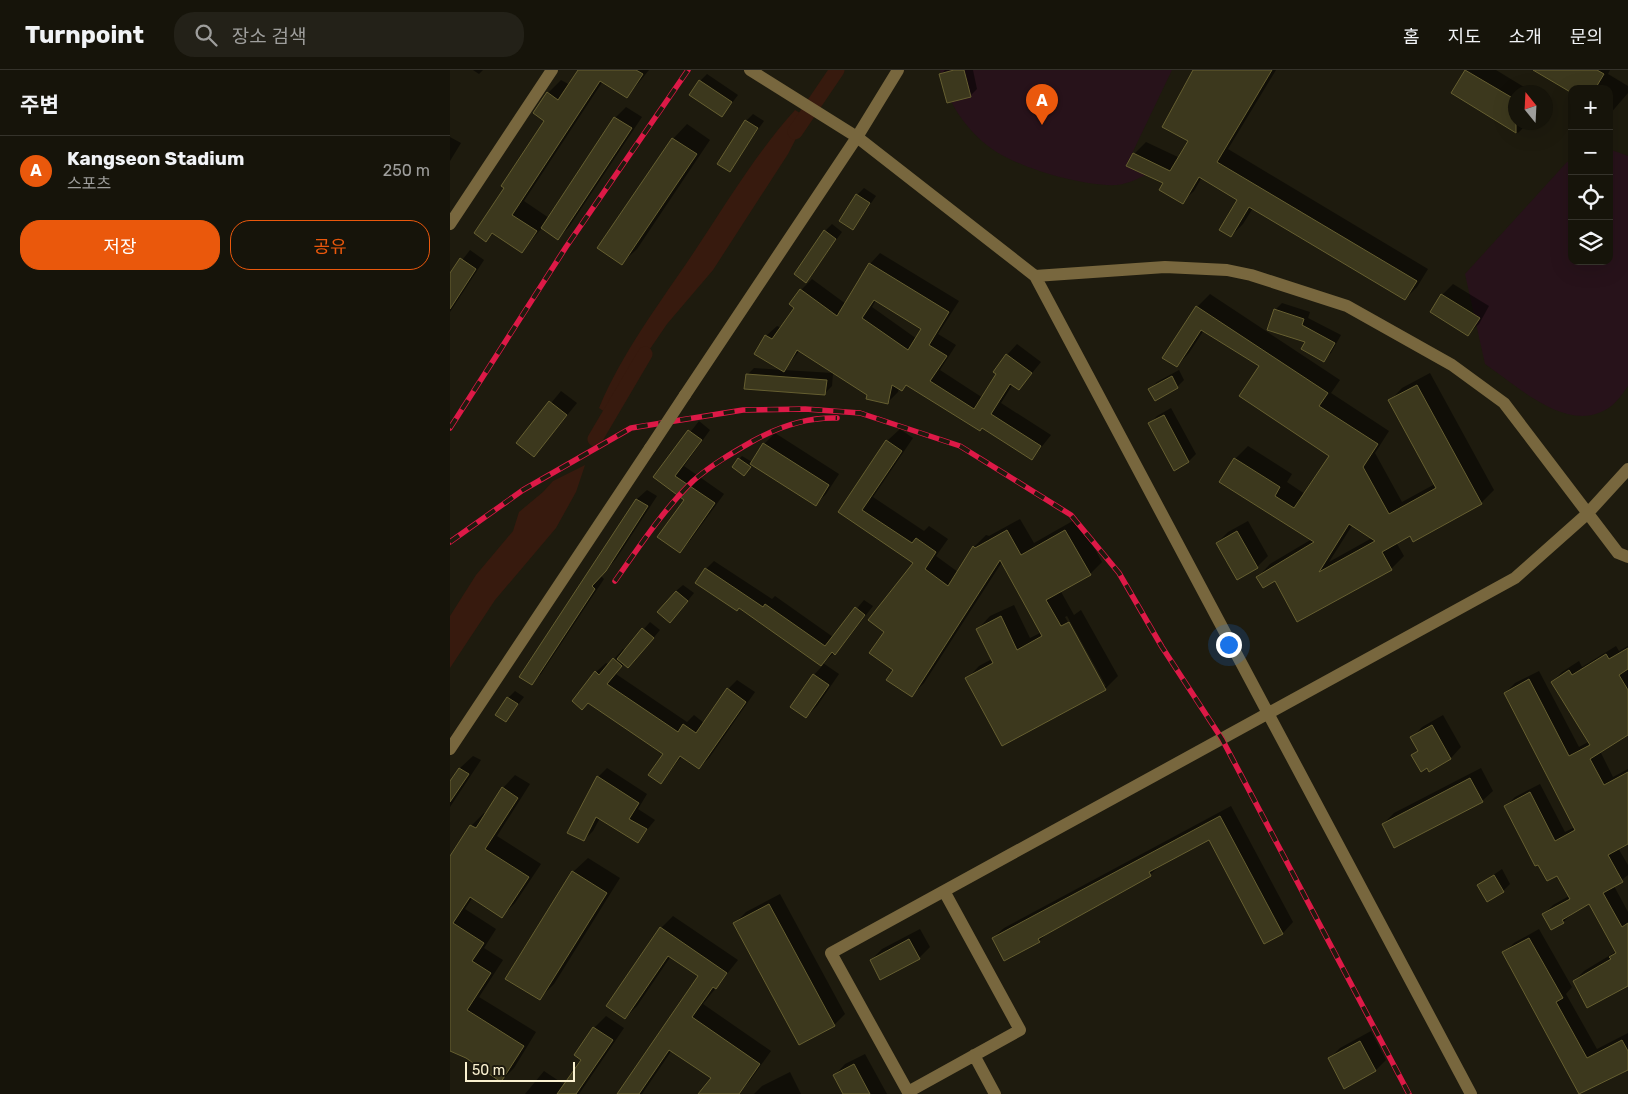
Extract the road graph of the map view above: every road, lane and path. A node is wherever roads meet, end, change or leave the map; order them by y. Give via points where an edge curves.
1 (552, 70) edge
2 (750, 70) edge
3 (898, 70) edge
4 (857, 137) junction
5 (450, 224) edge
6 (1035, 276) junction
7 (1628, 469) edge
8 (1587, 514) junction
9 (1628, 557) edge
10 (1267, 714) junction
11 (450, 749) edge
12 (944, 891) junction
13 (974, 1056) junction
14 (995, 1094) edge
15 (1471, 1094) edge

1 - 5 street
2 - 4 street
3 - 4 street
4 - 6 street
4 - 11 street, bridge
6 - 8 street via 1165,267 1227,270 1347,306 1452,365 1504,403
6 - 10 street
7 - 8 street
8 - 9 street via 1618,553
8 - 10 street via 1515,578
10 - 12 street
10 - 15 street
12 - 13 street via 1020,1030
12 - 13 street via 831,953 908,1092
13 - 14 street

